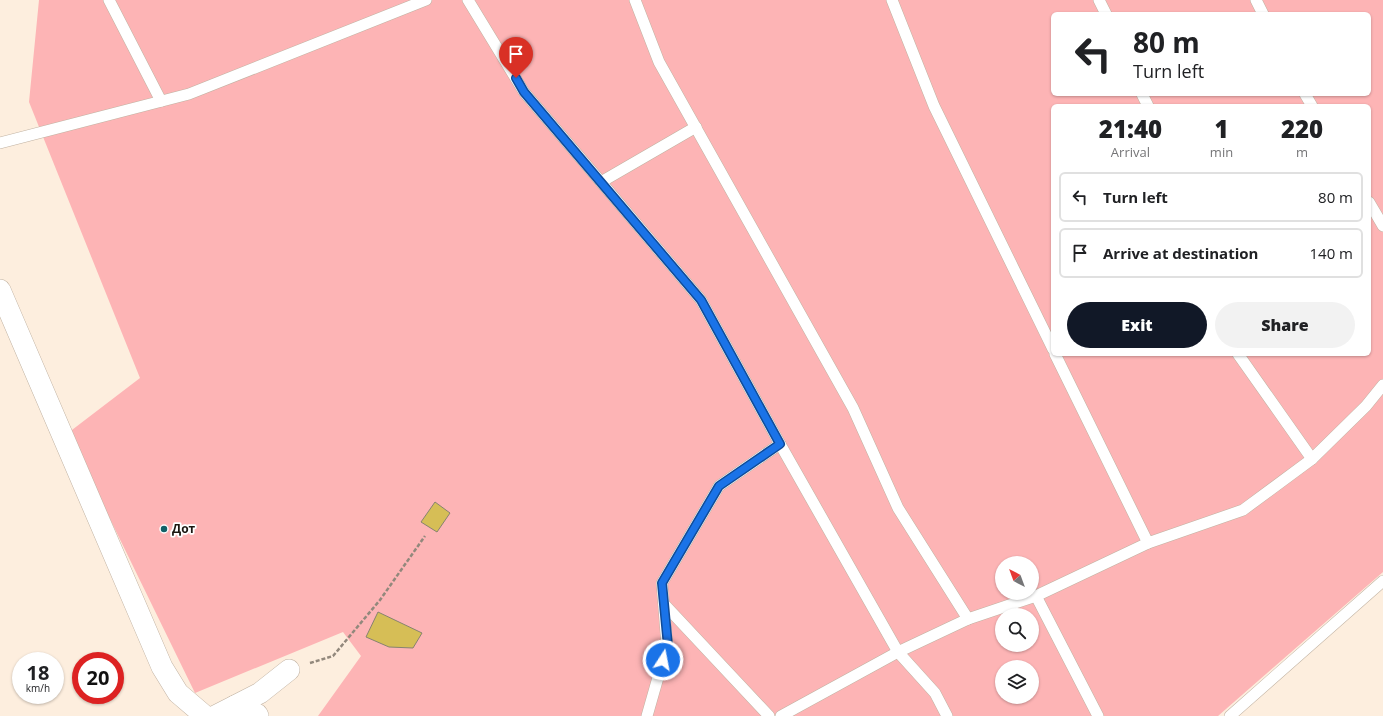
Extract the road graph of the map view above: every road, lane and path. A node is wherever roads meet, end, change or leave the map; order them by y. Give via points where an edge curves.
1 (109, 0) edge
2 (426, 0) edge
3 (468, 0) edge
4 (635, 0) edge
5 (892, 0) edge
6 (1099, 0) edge
7 (1256, 0) edge
8 (1105, 12) edge
9 (1262, 12) edge
10 (161, 101) junction
11 (696, 127) junction
12 (0, 143) edge
13 (600, 182) junction
14 (1371, 205) edge
15 (1383, 226) edge
16 (0, 290) edge
17 (1051, 345) edge
18 (1056, 356) edge
19 (1239, 356) edge
20 (1383, 385) edge
21 (780, 444) junction
22 (1312, 459) junction
23 (425, 536) dead end
24 (1148, 543) junction
25 (1383, 581) edge
26 (1039, 595) edge
27 (1024, 600) edge
28 (1038, 600) edge
29 (664, 604) junction
30 (968, 619) junction
31 (898, 652) junction
32 (289, 670) joint
33 (235, 706) junction
34 (204, 716) edge
35 (215, 716) edge
36 (258, 716) edge
37 (646, 716) edge
38 (769, 716) edge
39 (781, 716) edge
40 (947, 716) edge
41 (1098, 716) edge
42 (1230, 716) edge

1 - 10 lane
2 - 10 lane via 189,94
3 - 13 lane via 524,92
4 - 11 lane via 659,62
5 - 17 lane via 934,106
6 - 8 lane
7 - 9 lane
10 - 12 lane
11 - 13 lane
11 - 30 lane via 853,408 898,508
13 - 21 lane via 701,300
14 - 15 lane
16 - 34 street via 162,667 178,694
18 - 24 lane
19 - 22 lane
20 - 22 lane via 1366,406
21 - 29 lane via 719,486 662,583
21 - 31 lane
22 - 24 lane via 1243,510
23 - 32 path via 380,600 333,656
24 - 26 lane
25 - 42 lane
27 - 30 lane
28 - 41 lane
29 - 37 lane via 668,646
29 - 38 lane
30 - 31 lane
31 - 39 lane
31 - 40 lane via 935,693
32 - 33 street via 260,693
33 - 35 street
33 - 36 street

